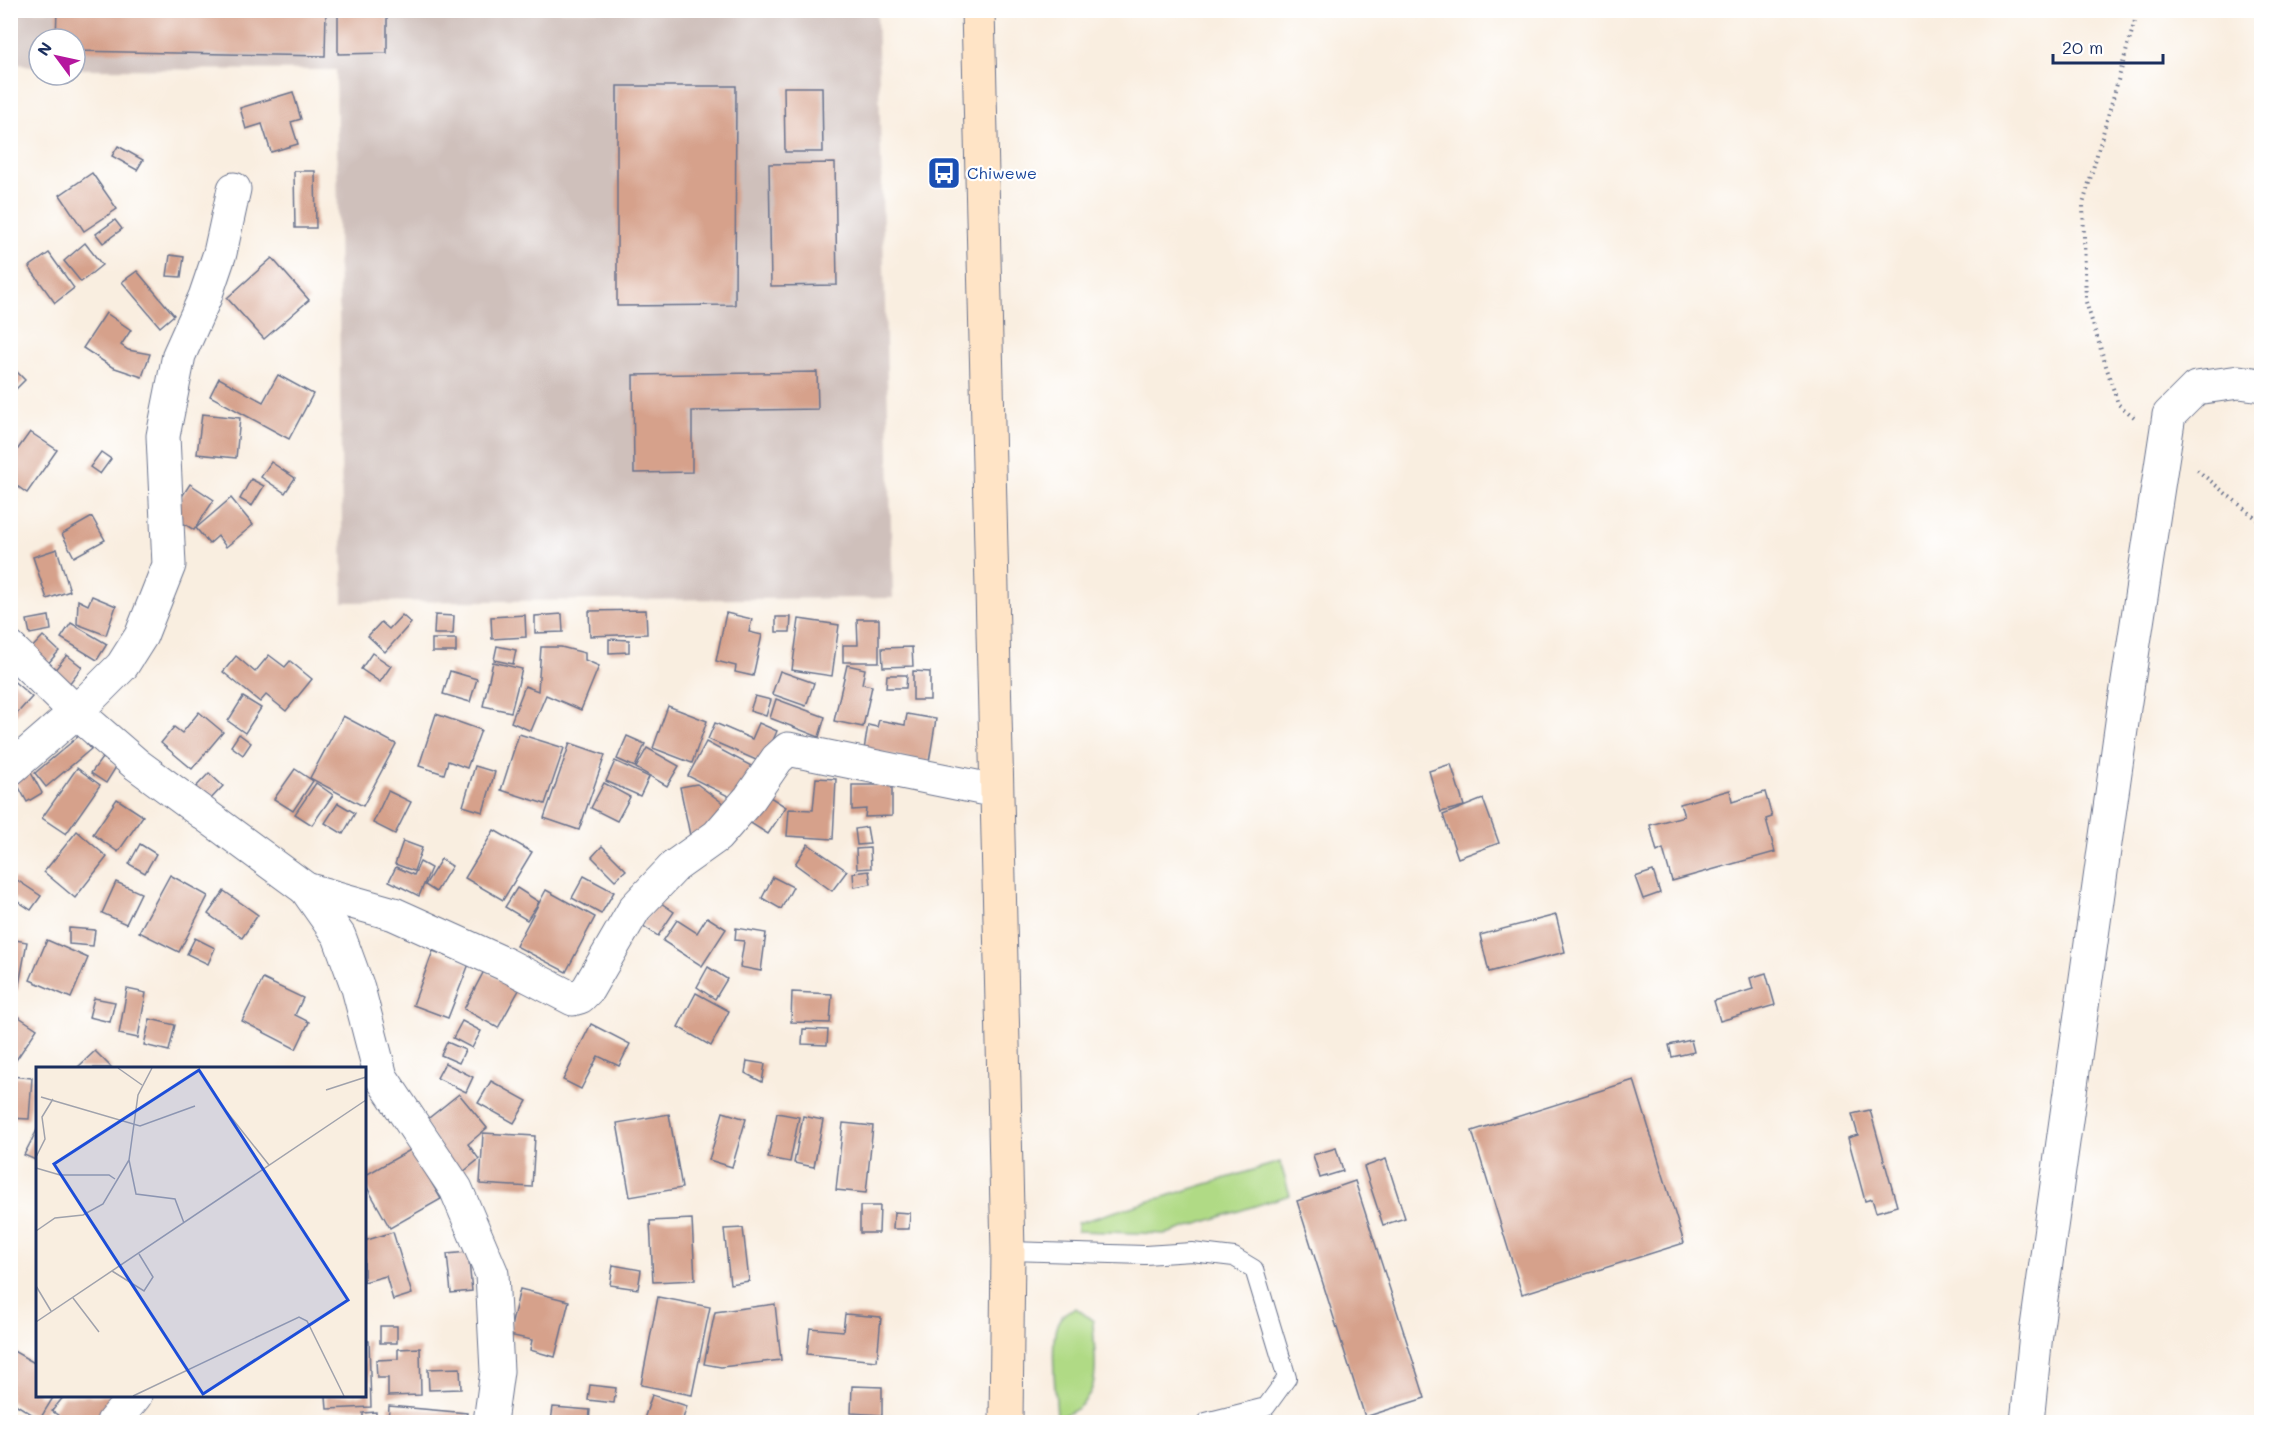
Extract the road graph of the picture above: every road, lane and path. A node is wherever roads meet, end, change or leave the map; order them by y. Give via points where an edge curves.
1 (978, 10) edge
2 (2138, 10) edge
3 (234, 189) dead end
4 (2262, 385) edge
5 (2136, 418) dead end
6 (2190, 463) dead end
7 (2262, 523) edge
8 (10, 648) edge
9 (76, 712) junction
10 (10, 769) edge
11 (996, 791) junction
12 (306, 889) junction
13 (373, 1078) edge
14 (1008, 1251) junction
15 (133, 1397) edge
16 (113, 1422) edge
17 (490, 1422) edge
18 (1006, 1422) edge
19 (1206, 1422) edge
20 (2027, 1422) edge

1 - 11 main road
2 - 5 path via 2083,204 2086,302 2118,404
3 - 9 street via 220,253 179,355 163,436 169,565 141,636 122,666
4 - 20 street via 2239,382 2196,388 2169,416 2116,767
6 - 7 path
8 - 9 street
9 - 10 street
9 - 12 street via 136,764
11 - 12 street via 788,749 717,836 675,866 635,908 588,989 573,999 394,914
11 - 14 main road
12 - 13 street via 339,936 358,988
13 - 17 street via 456,1189 492,1274 497,1371
14 - 18 main road
14 - 19 lane via 1145,1255 1192,1252 1234,1257 1254,1269 1287,1378 1266,1407
15 - 16 street

